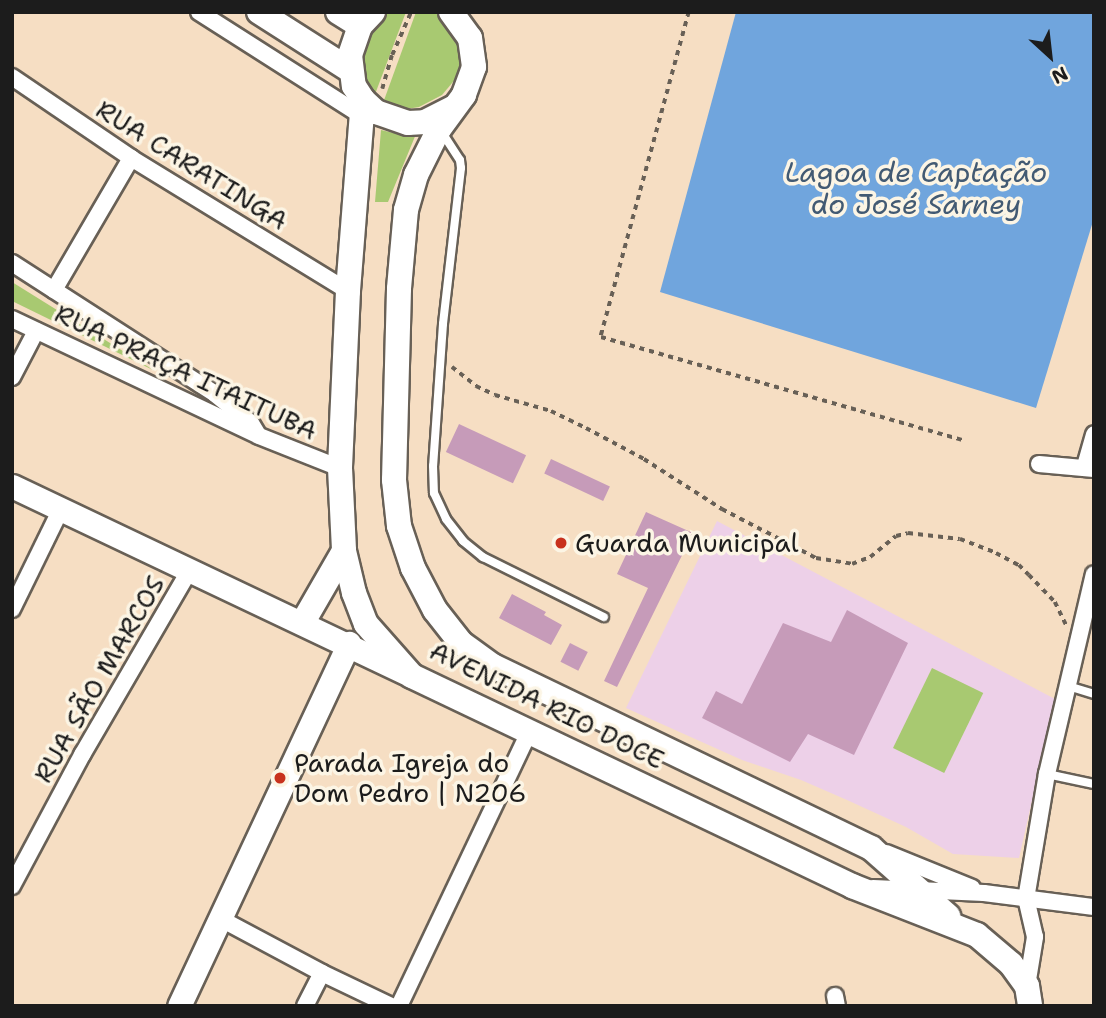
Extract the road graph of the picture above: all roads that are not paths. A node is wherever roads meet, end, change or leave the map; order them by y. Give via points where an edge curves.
1 (200, 12) edge
2 (259, 12) edge
3 (338, 12) edge
4 (369, 16) edge
5 (459, 16) edge
6 (350, 71) junction
7 (12, 77) edge
8 (455, 107) junction
9 (367, 110) junction
10 (439, 129) junction
11 (131, 158) junction
12 (12, 263) edge
13 (54, 290) junction
14 (348, 291) junction
15 (12, 319) edge
16 (36, 331) junction
17 (12, 377) edge
18 (1094, 434) edge
19 (259, 436) junction
20 (1039, 464) dead end
21 (1089, 467) edge
22 (340, 468) junction
23 (12, 486) edge
24 (61, 509) junction
25 (344, 551) junction
26 (189, 571) junction
27 (1094, 574) edge
28 (12, 609) edge
29 (604, 617) dead end
30 (303, 622) junction
31 (349, 643) junction
32 (412, 676) junction
33 (1068, 686) junction
34 (1094, 694) edge
35 (530, 730) junction
36 (1047, 774) junction
37 (1094, 784) edge
38 (871, 848) junction
39 (12, 886) edge
40 (852, 886) junction
41 (919, 891) junction
42 (984, 893) junction
43 (1026, 899) junction
44 (1094, 906) edge
45 (221, 919) junction
46 (962, 928) junction
47 (322, 973) junction
48 (1028, 996) edge
49 (179, 1006) edge
50 (305, 1006) edge
51 (391, 1006) edge
52 (399, 1006) edge

1 - 9 street
2 - 6 main road
3 - 4 main road
4 - 6 main road via 351,47
5 - 8 main road, AVENIDA RIO DOCE via 472,45 474,67 468,88
6 - 9 main road, AVENIDA RIO DOCE
7 - 11 street, RUA CARATINGA
8 - 9 main road via 441,117 416,123 391,120
8 - 10 main road, AVENIDA RIO DOCE
9 - 14 main road, AVENIDA RIO DOCE
10 - 29 lane via 461,168 441,358 435,494 463,541 483,556
10 - 38 main road, AVENIDA RIO DOCE via 416,175 406,210 394,480 399,526 409,558 435,610 461,643 493,666
11 - 13 street
11 - 14 street, RUA CARATINGA
12 - 13 street
13 - 19 street via 215,394 251,423
14 - 22 main road, AVENIDA RIO DOCE
15 - 16 street, RUA PRAÇA ITAITUBA
16 - 17 street
16 - 19 street, RUA PRAÇA ITAITUBA
18 - 21 street
19 - 22 street, RUA PRAÇA ITAITUBA
20 - 21 street
22 - 25 main road, AVENIDA RIO DOCE
23 - 24 main road
24 - 26 main road
24 - 28 street
25 - 30 main road
25 - 32 main road, AVENIDA RIO DOCE via 366,624
26 - 30 main road
26 - 39 street, RUA SÃO MARCOS
27 - 33 street
30 - 31 main road
31 - 32 main road
31 - 45 main road
32 - 35 main road, AVENIDA RIO DOCE
33 - 34 lane
33 - 36 street
35 - 40 main road, AVENIDA RIO DOCE
35 - 52 street
36 - 37 lane
36 - 43 street
38 - 41 main road, AVENIDA RIO DOCE
38 - 42 street, AVENIDA RIO DOCE
40 - 41 street, AVENIDA RIO DOCE
40 - 46 main road, AVENIDA RIO DOCE
41 - 42 street, AVENIDA RIO DOCE
41 - 46 main road, AVENIDA RIO DOCE
42 - 43 street, AVENIDA RIO DOCE
43 - 44 street, AVENIDA RIO DOCE
43 - 48 street via 1035,937
45 - 47 street
45 - 49 main road
46 - 48 main road, AVENIDA RIO DOCE via 994,947 1011,964
47 - 50 street
47 - 51 street

